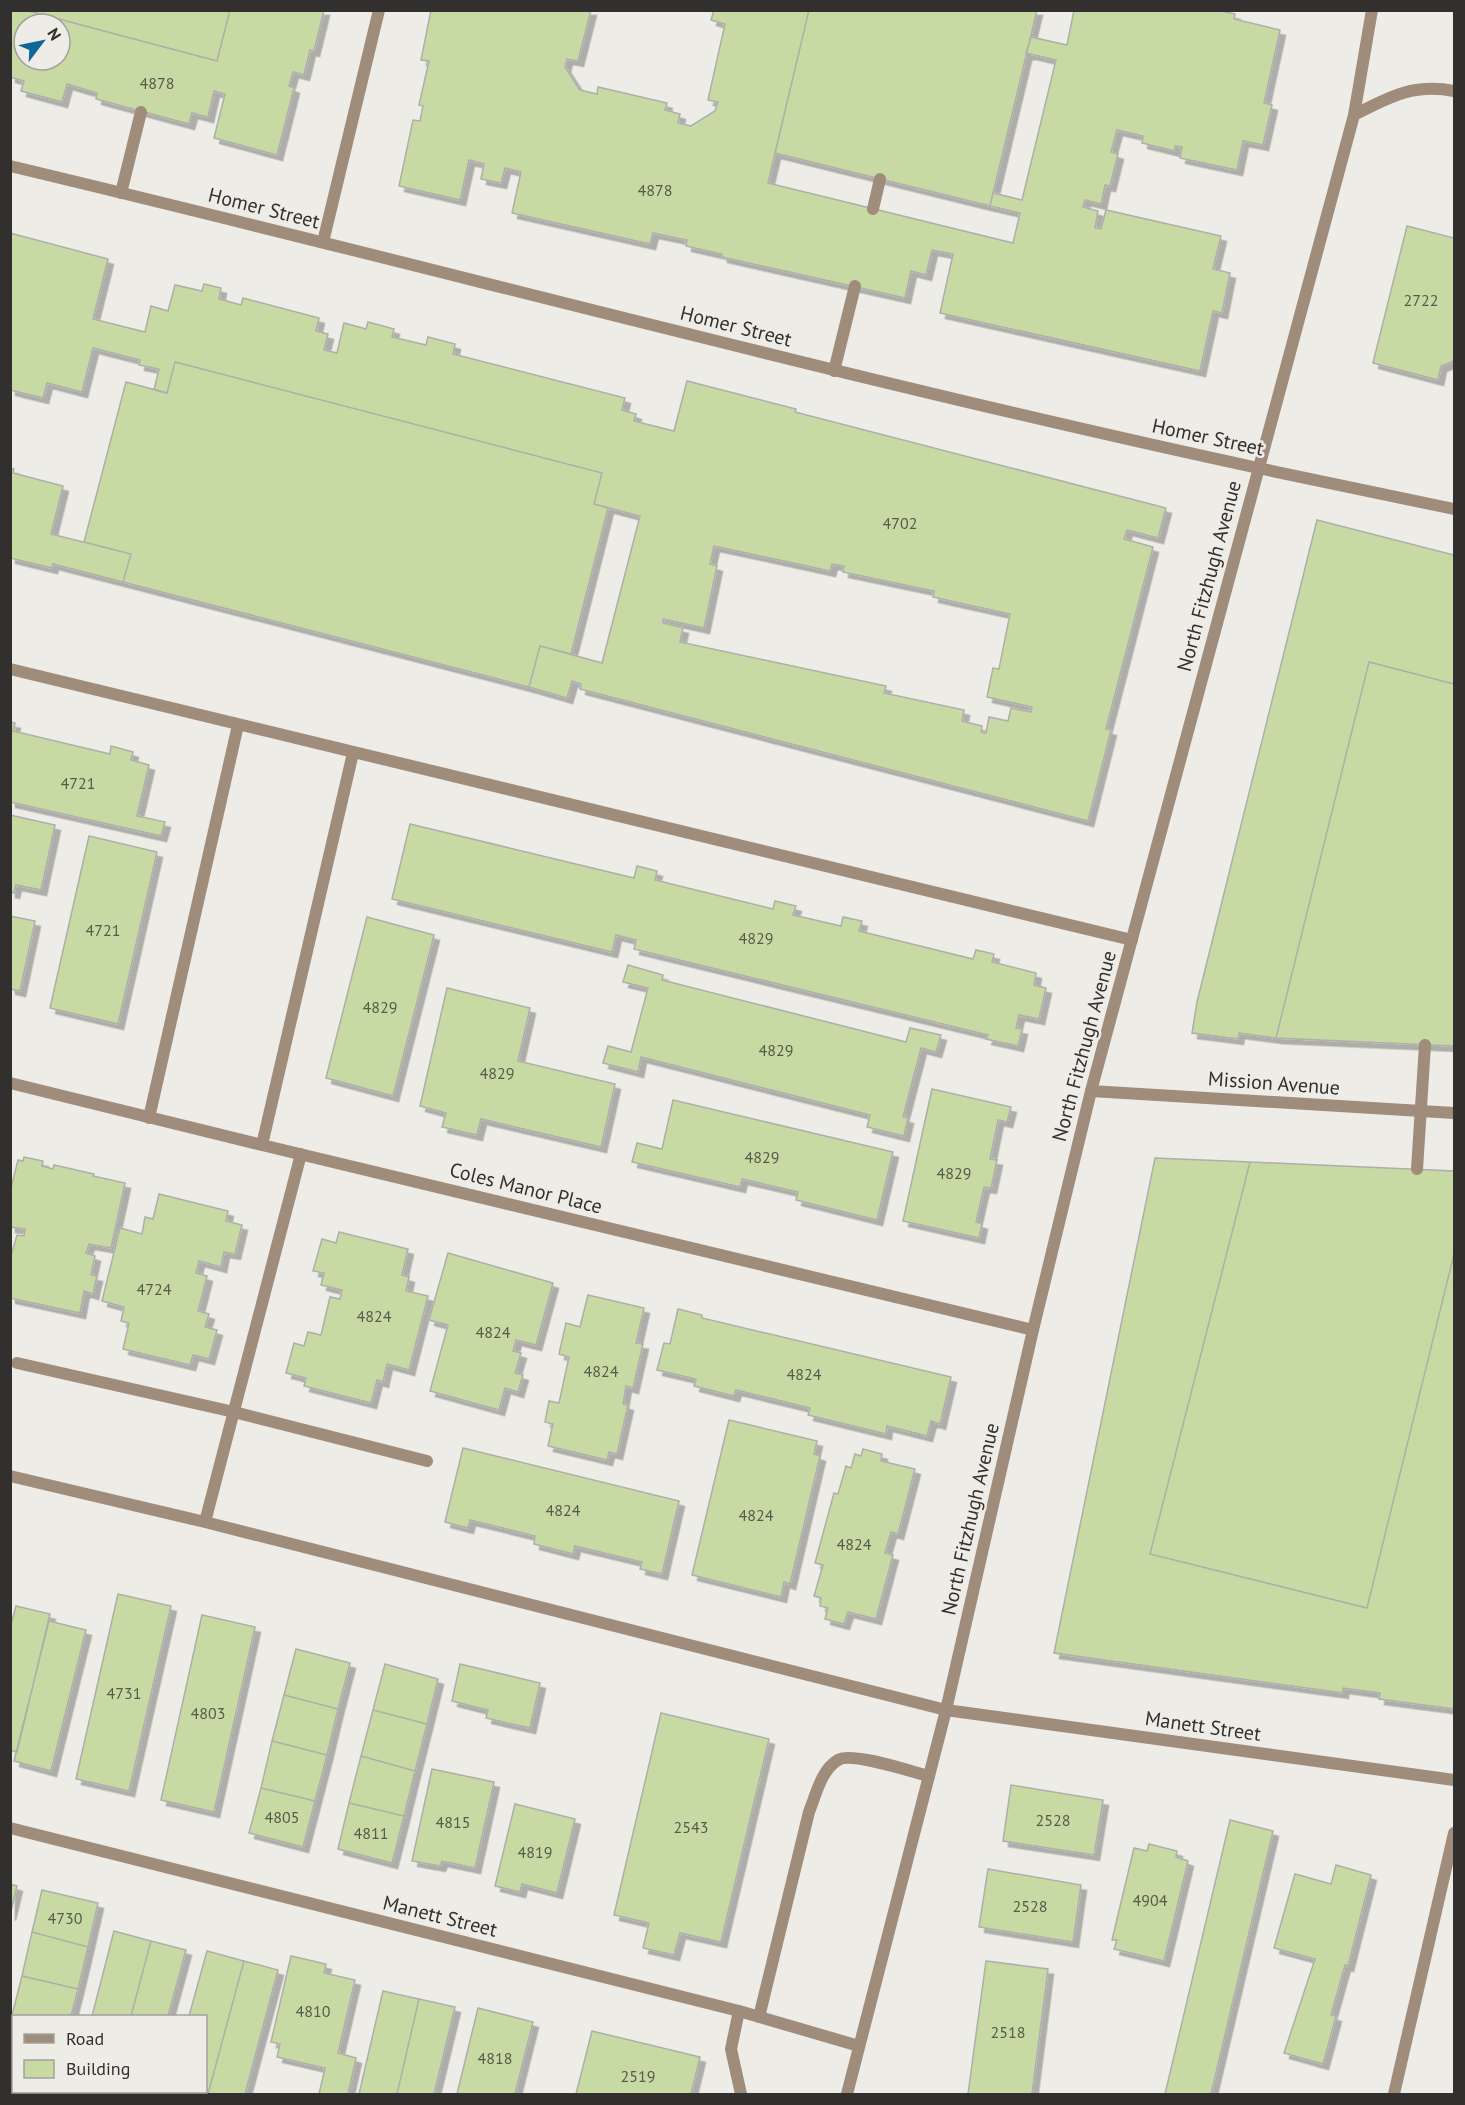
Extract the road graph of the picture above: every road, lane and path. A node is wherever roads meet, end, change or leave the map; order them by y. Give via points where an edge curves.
1 (379, 10) edge
2 (1372, 10) edge
3 (1455, 91) edge
4 (141, 112) dead end
5 (1354, 115) junction
6 (10, 166) edge
7 (880, 179) dead end
8 (121, 193) junction
9 (873, 209) dead end
10 (323, 242) junction
11 (855, 286) dead end
12 (834, 371) junction
13 (1258, 468) junction
14 (1455, 509) edge
15 (10, 669) edge
16 (238, 725) junction
17 (353, 753) junction
18 (1132, 940) junction
19 (1425, 1045) dead end
20 (10, 1083) edge
21 (1091, 1091) junction
22 (1420, 1112) junction
23 (1455, 1113) edge
24 (148, 1118) junction
25 (262, 1145) junction
26 (301, 1155) junction
27 (1417, 1169) dead end
28 (1033, 1330) junction
29 (17, 1363) dead end
30 (234, 1412) junction
31 (427, 1461) dead end
32 (10, 1476) edge
33 (205, 1522) junction
34 (946, 1710) junction
35 (929, 1776) junction
36 (1455, 1780) edge
37 (10, 1828) edge
38 (1455, 1833) edge
39 (739, 2011) junction
40 (759, 2017) junction
41 (859, 2046) junction
42 (741, 2094) edge
43 (848, 2094) edge
44 (1394, 2094) edge

1 - 10 street
2 - 5 street, North Fitzhugh Avenue
3 - 5 street via 1437,88 1395,94
4 - 8 street
5 - 13 street, North Fitzhugh Avenue
6 - 8 street, Homer Street
7 - 9 street
8 - 10 street, Homer Street
10 - 12 street, Homer Street
11 - 12 street
12 - 13 street, Homer Street
13 - 14 street, Homer Street
13 - 18 street, North Fitzhugh Avenue
15 - 16 street
16 - 17 street
16 - 24 street
17 - 18 street
17 - 25 street
18 - 21 street, North Fitzhugh Avenue
19 - 22 street
20 - 24 street, Coles Manor Place
21 - 22 street, Mission Avenue
21 - 28 street, North Fitzhugh Avenue
22 - 23 street, Mission Avenue
22 - 27 street
24 - 25 street, Coles Manor Place
25 - 26 street, Coles Manor Place
26 - 28 street, Coles Manor Place
26 - 30 street
28 - 34 street, North Fitzhugh Avenue
29 - 30 street
30 - 31 street
30 - 33 street
32 - 33 street, Manett Street
33 - 34 street, Manett Street
34 - 35 street, North Fitzhugh Avenue
34 - 36 street, Manett Street
35 - 40 street via 858,1757 840,1758 829,1767 809,1812
35 - 41 street, North Fitzhugh Avenue
37 - 39 street, Manett Street
38 - 44 street
39 - 40 street, Manett Street
39 - 42 street via 731,2049
40 - 41 street, Manett Street
41 - 43 street, North Fitzhugh Avenue

